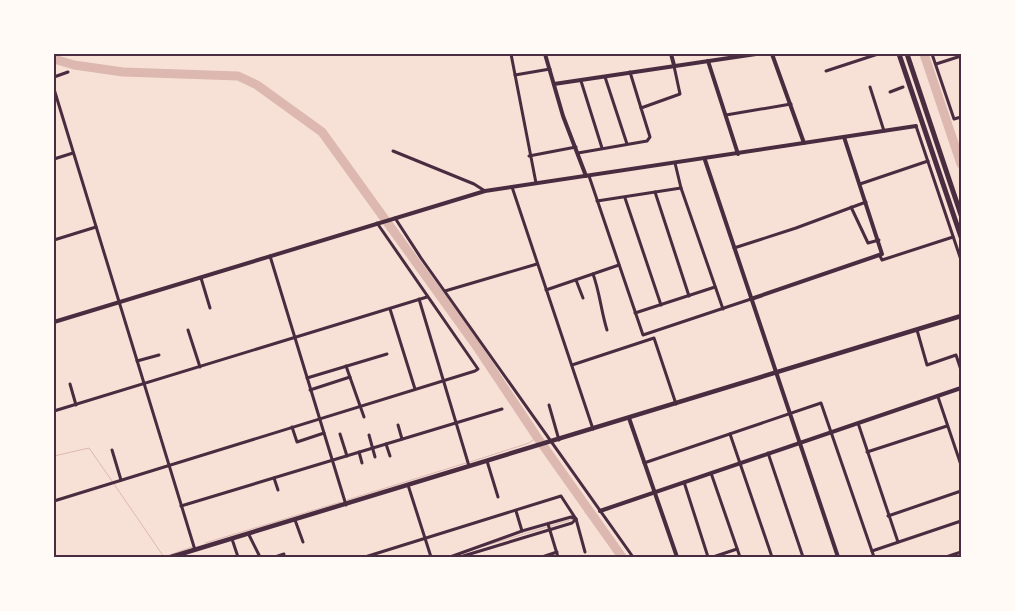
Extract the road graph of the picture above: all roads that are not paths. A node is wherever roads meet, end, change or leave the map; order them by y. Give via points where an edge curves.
1 (511, 54) edge
2 (545, 54) edge
3 (671, 54) edge
4 (756, 54) edge
5 (772, 54) edge
6 (878, 54) edge
7 (899, 54) edge
8 (907, 54) edge
9 (932, 54) edge
10 (961, 56) edge
11 (708, 61) junction
12 (936, 64) junction
13 (674, 65) junction
14 (550, 70) junction
15 (826, 71) dead end
16 (68, 72) dead end
17 (630, 72) junction
18 (515, 75) junction
19 (605, 76) junction
20 (54, 77) edge
21 (581, 81) junction
22 (554, 84) junction
23 (870, 87) dead end
24 (903, 88) dead end
25 (54, 89) edge
26 (890, 92) dead end
27 (791, 104) junction
28 (641, 108) junction
29 (726, 115) junction
30 (961, 117) edge
31 (916, 126) joint
32 (884, 131) junction
33 (844, 137) junction
34 (804, 143) junction
35 (627, 144) junction
36 (576, 147) junction
37 (602, 148) junction
38 (393, 151) dead end
39 (578, 152) junction
40 (73, 153) junction
41 (738, 154) junction
42 (530, 156) junction
43 (54, 159) edge
44 (704, 160) junction
45 (928, 162) junction
46 (675, 163) junction
47 (588, 176) junction
48 (536, 183) junction
49 (860, 184) junction
50 (512, 187) junction
51 (681, 188) junction
52 (485, 191) junction
53 (655, 192) junction
54 (625, 198) junction
55 (597, 201) junction
56 (866, 201) junction
57 (850, 207) junction
58 (961, 215) edge
59 (394, 218) junction
60 (378, 223) junction
61 (96, 227) junction
62 (953, 237) junction
63 (961, 237) edge
64 (54, 240) edge
65 (879, 240) junction
66 (734, 248) junction
67 (270, 256) junction
68 (880, 256) junction
69 (961, 260) edge
70 (537, 264) junction
71 (619, 265) junction
72 (593, 274) junction
73 (201, 278) junction
74 (576, 280) junction
75 (715, 287) junction
76 (546, 290) junction
77 (445, 291) junction
78 (427, 296) junction
79 (689, 296) junction
80 (583, 298) dead end
81 (419, 299) junction
82 (751, 299) junction
83 (119, 303) junction
84 (661, 305) junction
85 (210, 308) dead end
86 (723, 309) junction
87 (390, 310) junction
88 (635, 313) junction
89 (961, 316) edge
90 (54, 322) edge
91 (188, 330) dead end
92 (608, 330) dead end
93 (917, 330) junction
94 (295, 338) junction
95 (159, 354) dead end
96 (387, 354) dead end
97 (137, 361) junction
98 (346, 366) junction
99 (572, 366) junction
100 (200, 367) junction
101 (961, 370) edge
102 (776, 374) junction
103 (350, 377) junction
104 (307, 378) junction
105 (444, 380) junction
106 (70, 384) dead end
107 (144, 384) junction
108 (961, 388) edge
109 (415, 389) junction
110 (310, 390) junction
111 (938, 397) junction
112 (676, 404) junction
113 (76, 405) junction
114 (549, 405) dead end
115 (360, 406) junction
116 (502, 410) dead end
117 (54, 411) edge
118 (789, 414) junction
119 (364, 417) dead end
120 (629, 418) junction
121 (319, 419) junction
122 (456, 422) junction
123 (858, 423) junction
124 (398, 425) dead end
125 (947, 426) junction
126 (292, 427) junction
127 (593, 429) junction
128 (831, 431) junction
129 (324, 434) junction
130 (340, 434) dead end
131 (730, 434) junction
132 (369, 435) dead end
133 (402, 439) junction
134 (559, 440) junction
135 (551, 442) junction
136 (799, 442) junction
137 (386, 444) junction
138 (373, 448) junction
139 (112, 450) dead end
140 (359, 452) junction
141 (867, 452) junction
142 (768, 453) junction
143 (347, 456) junction
144 (390, 456) dead end
145 (375, 457) dead end
146 (332, 460) junction
147 (487, 461) junction
148 (739, 462) junction
149 (362, 463) dead end
150 (644, 463) junction
151 (169, 465) junction
152 (961, 465) edge
153 (469, 466) junction
154 (711, 473) junction
155 (274, 478) junction
156 (121, 480) junction
157 (684, 482) junction
158 (408, 485) junction
159 (278, 490) dead end
160 (961, 491) edge
161 (654, 492) junction
162 (498, 497) dead end
163 (54, 501) edge
164 (346, 505) junction
165 (182, 506) junction
166 (600, 510) junction
167 (516, 511) junction
168 (888, 516) junction
169 (576, 519) junction
170 (296, 520) junction
171 (961, 521) edge
172 (548, 524) junction
173 (550, 530) junction
174 (522, 531) junction
175 (248, 535) junction
176 (425, 538) junction
177 (232, 539) junction
178 (303, 542) dead end
179 (898, 542) junction
180 (737, 549) junction
181 (195, 550) junction
182 (872, 551) junction
183 (557, 552) junction
184 (585, 552) dead end
185 (961, 552) edge
186 (284, 554) dead end
187 (181, 556) edge
188 (458, 556) edge
189 (955, 556) edge
190 (172, 557) edge
191 (238, 557) edge
192 (260, 557) edge
193 (275, 557) edge
194 (365, 557) edge
195 (431, 557) edge
196 (450, 557) edge
197 (542, 557) edge
198 (558, 557) edge
199 (632, 557) edge
200 (677, 557) edge
201 (708, 557) edge
202 (713, 557) edge
203 (740, 557) edge
204 (772, 557) edge
205 (803, 557) edge
206 (838, 557) edge
207 (874, 557) edge
208 (946, 557) edge

1 - 18 street
2 - 14 street
3 - 13 street
4 - 11 street
5 - 27 street
6 - 15 street
7 - 63 highway
8 - 58 highway
9 - 12 street
10 - 12 street
11 - 13 street
11 - 29 street
12 - 30 street via 954,119
13 - 17 street
13 - 28 street via 680,94
14 - 18 street
14 - 22 street
16 - 20 street
17 - 19 street
17 - 28 street
18 - 42 street
19 - 21 street
19 - 35 street
21 - 22 street
21 - 37 street
22 - 36 street
23 - 32 street
24 - 26 street
25 - 40 street
27 - 29 street
27 - 34 street
28 - 35 street via 650,137 648,141
29 - 41 street
31 - 32 street
31 - 45 street
32 - 33 street
33 - 34 street
33 - 49 street
34 - 41 street
35 - 37 street
36 - 39 street
36 - 42 street
37 - 39 street
38 - 52 street
39 - 47 street
40 - 43 street
40 - 61 street
41 - 44 street
42 - 48 street
44 - 46 street
44 - 66 street
45 - 49 street
45 - 62 street
46 - 47 street
46 - 51 street
47 - 48 street
47 - 55 street
48 - 50 street
49 - 56 street
50 - 52 street
50 - 70 street
51 - 53 street
51 - 75 street
52 - 59 street
53 - 54 street
53 - 79 street
54 - 55 street
54 - 84 street
55 - 71 street
56 - 57 street
56 - 65 street
57 - 65 street via 868,243
57 - 66 street
59 - 60 street
59 - 77 street
60 - 67 street
60 - 78 street
61 - 64 street
61 - 83 street
62 - 68 street via 882,260
62 - 69 street
65 - 68 street via 883,251
66 - 82 street
67 - 73 street
67 - 94 street
68 - 82 street
70 - 76 street
70 - 77 street
71 - 72 street
71 - 88 street
72 - 74 street
72 - 92 street
73 - 83 street
73 - 85 street
74 - 76 street
74 - 80 street
75 - 79 street
75 - 86 street
76 - 99 street
77 - 135 street
78 - 81 street
78 - 105 street via 478,368
79 - 84 street
81 - 87 street
81 - 105 street
82 - 86 street
82 - 102 street
83 - 90 street
83 - 97 street
84 - 88 street
86 - 88 street via 643,335
87 - 94 street
87 - 109 street
89 - 93 main road
91 - 100 street
93 - 101 street via 927,365 956,355
93 - 102 main road
94 - 100 street
94 - 104 street
95 - 97 street
96 - 98 street
97 - 107 street
98 - 103 street
98 - 104 street
99 - 112 street via 654,338
99 - 127 street
100 - 107 street
102 - 112 main road
102 - 118 street
103 - 110 street
103 - 115 street
104 - 110 street
105 - 109 street
105 - 122 street
106 - 113 street
107 - 113 street
107 - 151 street
108 - 111 street
109 - 115 street
110 - 121 street
111 - 123 street
111 - 125 street
112 - 120 main road
113 - 117 street
114 - 134 street
115 - 119 street
115 - 121 street
116 - 122 street
118 - 128 street via 821,403
118 - 131 street
118 - 136 street
120 - 127 main road
120 - 150 street
121 - 126 street
121 - 129 street
122 - 133 street
122 - 153 street
123 - 128 street
123 - 141 street
124 - 133 street
125 - 141 street
125 - 152 street
126 - 129 street via 297,442
126 - 151 street
127 - 134 main road
128 - 136 street
128 - 182 street
129 - 146 street
130 - 143 street
131 - 148 street
131 - 150 street
132 - 138 street
133 - 137 street
134 - 135 main road
135 - 147 main road
135 - 166 street
136 - 142 street
136 - 206 street
137 - 138 street
137 - 144 street
138 - 140 street
138 - 145 street
139 - 156 street
140 - 143 street
140 - 149 street
141 - 168 street
142 - 148 street
142 - 205 street
143 - 146 street
146 - 155 street
146 - 164 street
147 - 153 main road
147 - 162 street
148 - 154 street
148 - 204 street
150 - 161 street
151 - 156 street
151 - 165 street
153 - 158 main road
154 - 157 street
154 - 180 street
155 - 159 street
155 - 165 street
156 - 163 street
157 - 161 street
157 - 201 street
158 - 164 main road
158 - 176 street
160 - 168 street
161 - 166 street
161 - 200 street
164 - 170 main road
165 - 181 street
166 - 199 street
167 - 169 street via 561,496
167 - 174 street
167 - 176 street
168 - 179 street
169 - 172 street
169 - 173 street
169 - 184 street
170 - 175 main road
170 - 178 street
171 - 179 street
172 - 173 street
172 - 174 street
173 - 183 street
173 - 188 street
174 - 188 street via 459,552
175 - 177 main road
175 - 192 street
176 - 194 street
176 - 195 street
177 - 181 main road
177 - 191 street
179 - 182 street
180 - 202 street
180 - 203 street
181 - 187 main road
182 - 207 street
183 - 197 street
183 - 198 street
185 - 189 street
186 - 193 street
187 - 190 main road
188 - 196 street
189 - 208 street

